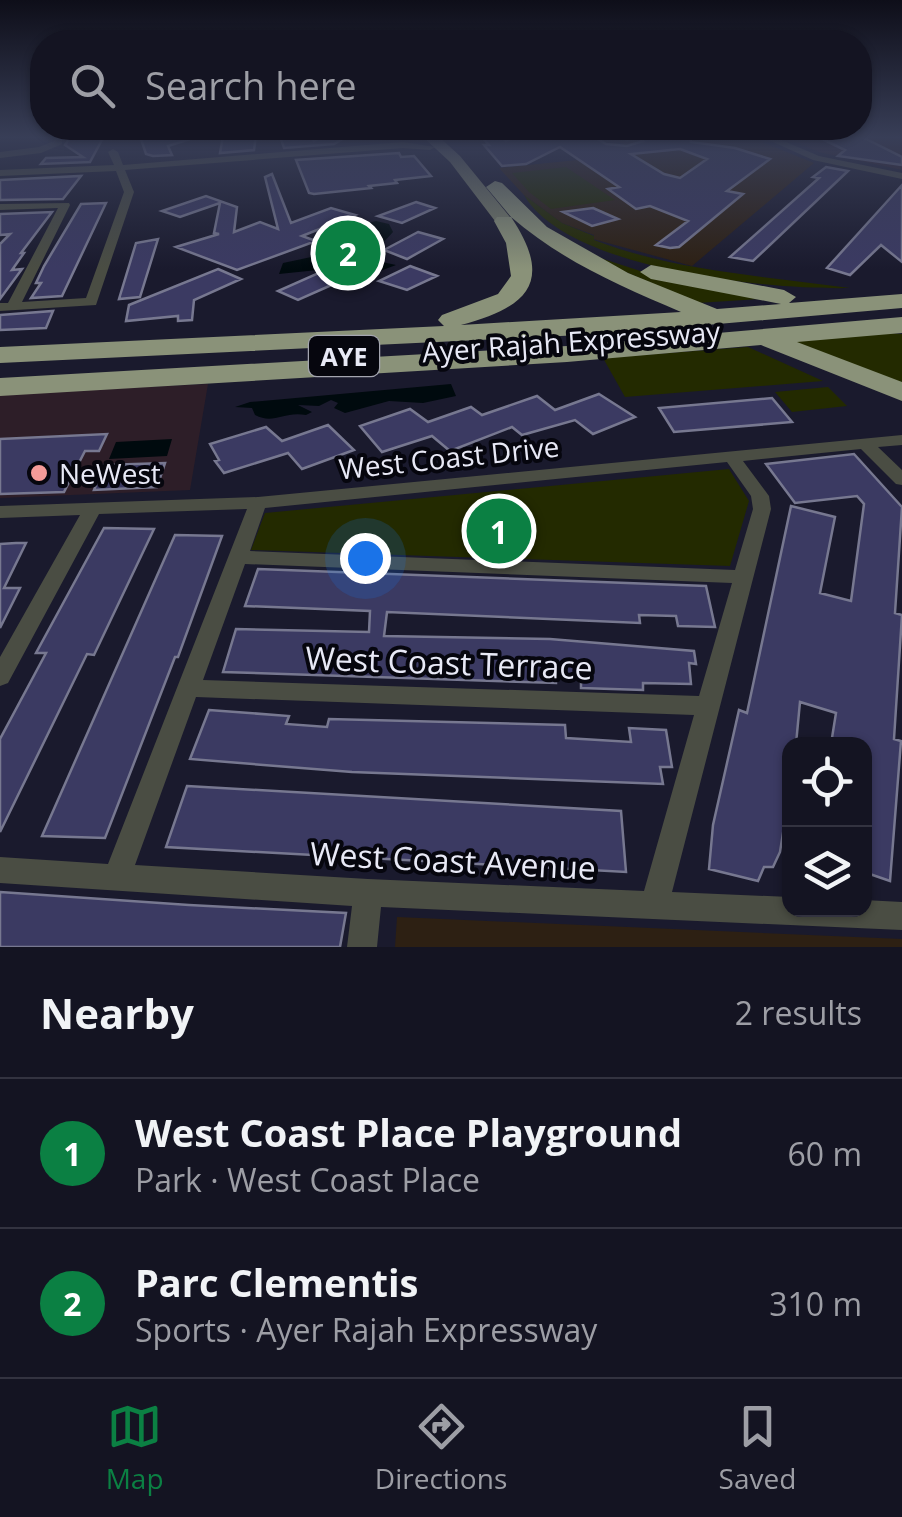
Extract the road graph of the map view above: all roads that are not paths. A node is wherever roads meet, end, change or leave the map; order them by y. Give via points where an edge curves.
1 (122, 180) edge
2 (476, 180) edge
3 (485, 180) edge
4 (494, 188) junction
5 (0, 207) edge
6 (504, 221) junction
7 (596, 271) junction
8 (902, 293) edge
9 (814, 299) junction
10 (902, 301) edge
11 (6, 307) edge
12 (902, 314) edge
13 (442, 322) junction
14 (902, 327) edge
15 (284, 340) junction
16 (788, 353) junction
17 (0, 355) edge
18 (0, 374) edge
19 (0, 387) edge
20 (902, 392) edge
21 (902, 402) edge
22 (902, 440) edge
23 (866, 444) junction
24 (732, 457) junction
25 (902, 480) edge
26 (258, 503) junction
27 (92, 510) junction
28 (0, 512) edge
29 (236, 557) junction
30 (744, 576) junction
31 (11, 639) edge
32 (0, 677) edge
33 (187, 688) junction
34 (710, 706) junction
35 (0, 870) edge
36 (117, 876) junction
37 (368, 893) junction
38 (655, 904) junction
39 (902, 916) edge
40 (362, 947) edge

1 - 11 street via 129,192 91,302
2 - 6 main road
3 - 4 main road
4 - 7 highway via 536,233
4 - 9 highway via 578,248 719,288
5 - 11 street via 65,205
6 - 7 highway
6 - 13 highway via 524,265 515,295 488,311
7 - 16 highway
8 - 9 highway
9 - 13 highway
10 - 15 highway, Ayer Rajah Expressway / AYE via 602,326
12 - 18 highway, Ayer Rajah Expressway / AYE via 612,340
13 - 15 highway
14 - 19 highway
15 - 17 highway, Ayer Rajah Expressway / AYE
16 - 20 highway
16 - 21 highway
22 - 23 street, West Coast Drive
23 - 24 street, West Coast Drive
23 - 25 street
24 - 26 street, West Coast Drive
24 - 30 street via 762,500
26 - 27 street, West Coast Drive
26 - 29 street
27 - 28 street, West Coast Drive
27 - 31 street
29 - 30 street
29 - 33 street
30 - 34 street
31 - 32 street
33 - 34 street, West Coast Terrace
33 - 36 street
34 - 38 street
35 - 36 street, West Coast Avenue
36 - 37 street, West Coast Avenue
37 - 38 street, West Coast Avenue
37 - 40 street
38 - 39 street, West Coast Avenue

